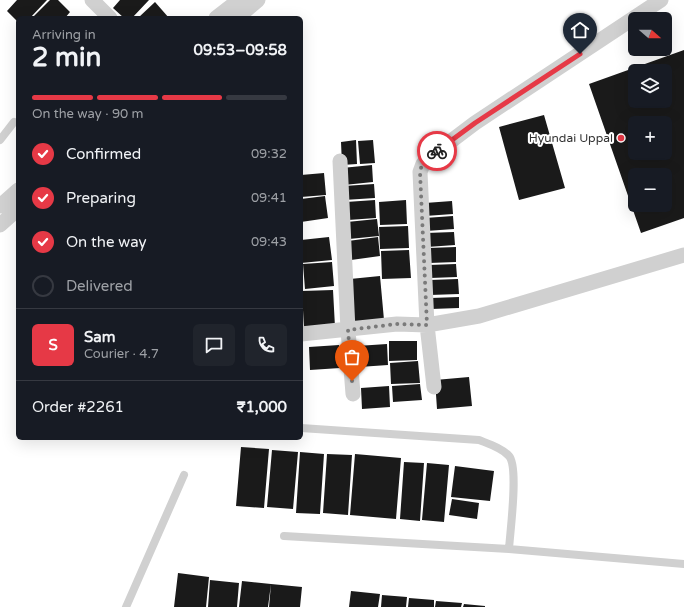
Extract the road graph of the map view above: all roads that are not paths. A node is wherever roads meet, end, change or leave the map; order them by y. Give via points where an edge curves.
1 (92, 0) edge
2 (239, 0) edge
3 (661, 0) edge
4 (256, 1) edge
5 (108, 16) edge
6 (219, 16) edge
7 (239, 16) edge
8 (14, 122) dead end
9 (0, 140) edge
10 (340, 161) dead end
11 (16, 192) edge
12 (0, 206) edge
13 (16, 211) edge
14 (0, 225) edge
15 (684, 255) edge
16 (427, 325) junction
17 (348, 330) junction
18 (303, 334) edge
19 (434, 387) dead end
20 (353, 394) dead end
21 (303, 428) edge
22 (184, 475) dead end
23 (284, 536) dead end
24 (509, 549) junction
25 (684, 564) edge
26 (126, 607) edge

1 - 5 street
2 - 6 street
3 - 16 street via 475,123 422,164 420,172
4 - 7 street
8 - 9 lane
10 - 17 street
11 - 12 street
13 - 14 street
15 - 16 street via 479,316
16 - 17 street via 397,324
16 - 19 street
17 - 18 street
17 - 20 street
21 - 24 lane via 479,440 500,449 510,457 514,472
22 - 26 lane
23 - 24 lane
24 - 25 lane

